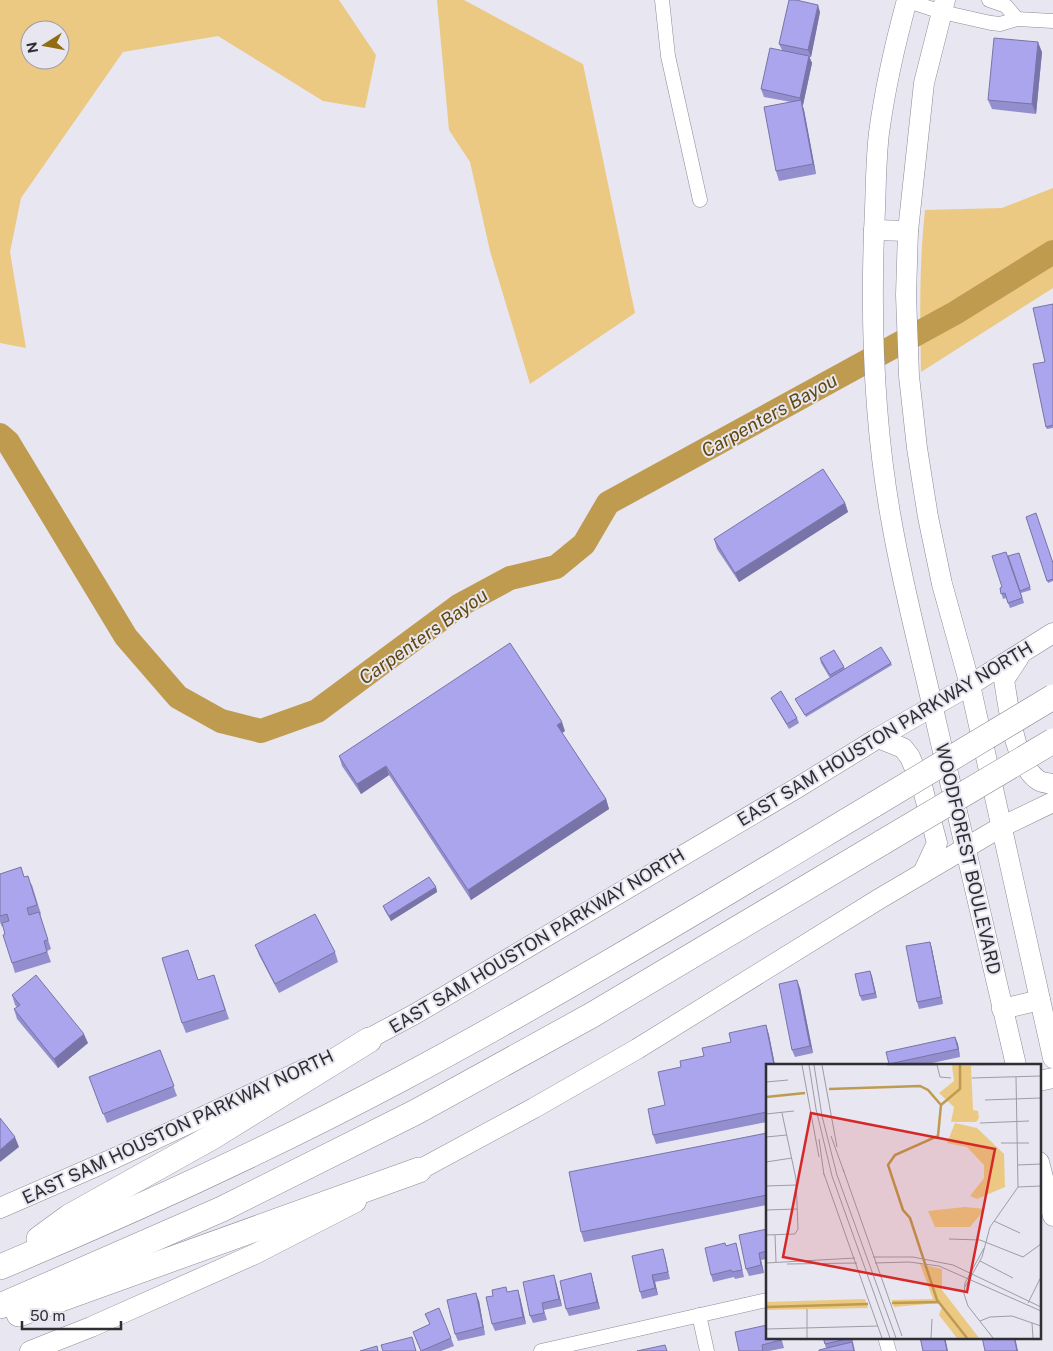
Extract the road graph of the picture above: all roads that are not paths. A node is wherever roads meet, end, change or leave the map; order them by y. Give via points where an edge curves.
1 (662, 0) edge
2 (906, 0) edge
3 (989, 0) edge
4 (944, 6) edge
5 (1017, 20) junction
6 (1053, 21) edge
7 (700, 200) dead end
8 (874, 230) junction
9 (908, 231) junction
10 (1053, 633) edge
11 (1023, 651) junction
12 (970, 685) junction
13 (1053, 697) edge
14 (933, 707) junction
15 (878, 738) junction
16 (1053, 741) edge
17 (1053, 784) edge
18 (1053, 802) edge
19 (1001, 827) junction
20 (965, 848) junction
21 (923, 873) junction
22 (1040, 1000) junction
23 (1002, 1009) junction
24 (368, 1040) junction
25 (1053, 1058) edge
26 (1016, 1064) edge
27 (1053, 1078) edge
28 (1040, 1081) edge
29 (1045, 1168) edge
30 (418, 1170) junction
31 (0, 1208) edge
32 (1053, 1216) edge
33 (1, 1267) edge
34 (766, 1300) edge
35 (0, 1306) edge
36 (699, 1315) junction
37 (0, 1319) edge
38 (886, 1338) edge
39 (30, 1351) edge
40 (541, 1351) edge
41 (707, 1351) edge
42 (889, 1351) edge

1 - 7 street via 668,56
2 - 4 street
2 - 8 main road, WOODFOREST BOULEVARD via 879,135
3 - 5 street via 1006,6
4 - 5 street via 991,23
4 - 9 main road via 924,83
5 - 6 street
8 - 9 main road
8 - 14 main road, WOODFOREST BOULEVARD via 874,351 891,521
9 - 12 main road via 909,376 917,448 942,584
10 - 11 main road, EAST SAM HOUSTON PARKWAY NORTH
11 - 12 main road, EAST SAM HOUSTON PARKWAY NORTH
11 - 17 main road via 1004,680 1014,733 1025,768 1039,781
12 - 14 main road, EAST SAM HOUSTON PARKWAY NORTH
12 - 19 main road
13 - 33 highway, bridge via 572,985 400,1080 208,1175
14 - 15 main road, EAST SAM HOUSTON PARKWAY NORTH
14 - 20 main road, WOODFOREST BOULEVARD
15 - 21 main road via 903,748 922,786 937,843
15 - 24 main road, EAST SAM HOUSTON PARKWAY NORTH
16 - 35 highway, bridge via 592,1015 416,1112 222,1209
18 - 19 main road
19 - 20 main road
19 - 22 main road
20 - 21 main road
20 - 23 main road, WOODFOREST BOULEVARD
21 - 30 main road via 637,1048
22 - 23 main road
22 - 25 main road
23 - 26 main road, WOODFOREST BOULEVARD
24 - 31 main road, EAST SAM HOUSTON PARKWAY NORTH
24 - 33 highway via 212,1138 68,1217
27 - 28 main road
29 - 32 main road
30 - 37 highway
30 - 39 main road via 254,1254
34 - 36 street
36 - 40 street
36 - 41 street
38 - 42 street

